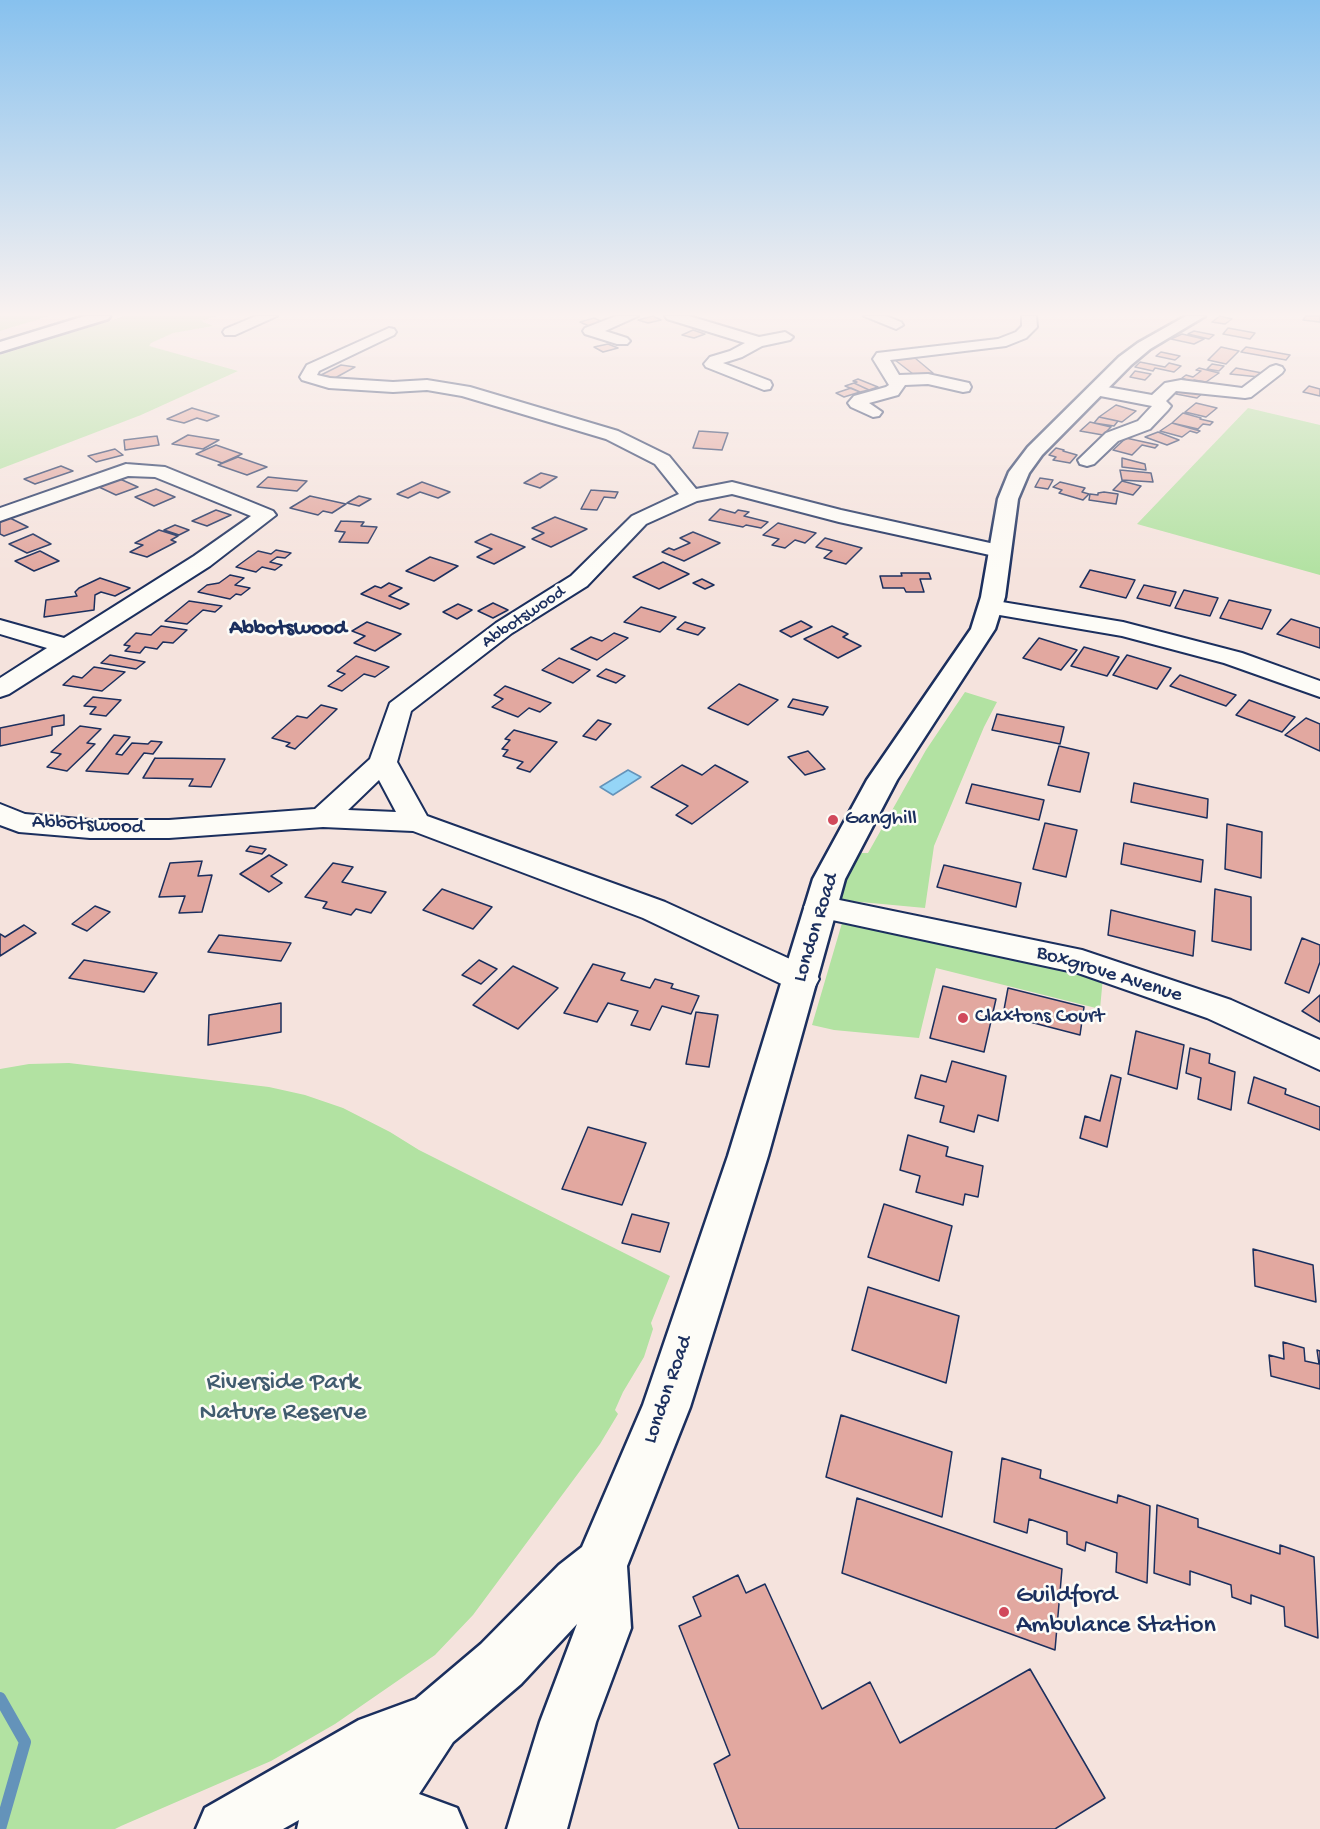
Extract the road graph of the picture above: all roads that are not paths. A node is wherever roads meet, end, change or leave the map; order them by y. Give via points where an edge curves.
1 (499, 401) edge
2 (859, 401) edge
3 (1085, 401) edge
4 (1156, 401) edge
5 (873, 412) dead end
6 (1087, 460) dead end
7 (691, 496) junction
8 (0, 515) edge
9 (999, 552) junction
10 (990, 607) junction
11 (0, 627) edge
12 (68, 647) junction
13 (0, 689) edge
14 (1320, 689) edge
15 (383, 762) junction
16 (0, 813) edge
17 (323, 818) junction
18 (416, 822) junction
19 (820, 907) junction
20 (801, 979) junction
21 (1320, 1056) edge
22 (601, 1566) junction
23 (432, 1722) junction
24 (325, 1828) edge
25 (226, 1829) edge
26 (436, 1829) edge
27 (537, 1829) edge

1 - 7 street via 612,435 662,460
2 - 5 street
3 - 9 main road, London Road via 1019,472 1008,499
4 - 6 street via 1162,406 1144,426 1112,437
7 - 9 street, Abbotswood via 732,489
7 - 15 street, Abbotswood via 639,520 579,581 504,628 399,708
8 - 12 street via 126,470 158,471 266,515
9 - 10 main road, London Road
10 - 14 street via 1123,629 1233,658
10 - 19 main road, London Road via 983,629 877,788 841,852
11 - 12 street
12 - 13 street
15 - 17 street
15 - 18 street
16 - 17 street, Abbotswood via 19,823 90,829 169,829
17 - 18 street, Abbotswood
18 - 20 street, Abbotswood via 654,910
19 - 20 main road, London Road
19 - 21 street, Boxgrove Avenue via 1082,962 1219,1009
20 - 22 main road, London Road via 666,1407
22 - 23 main road via 578,1584 501,1664
22 - 27 main road via 604,1628 568,1722
23 - 24 main road via 395,1778
23 - 25 main road via 379,1740
24 - 26 main road via 382,1815

